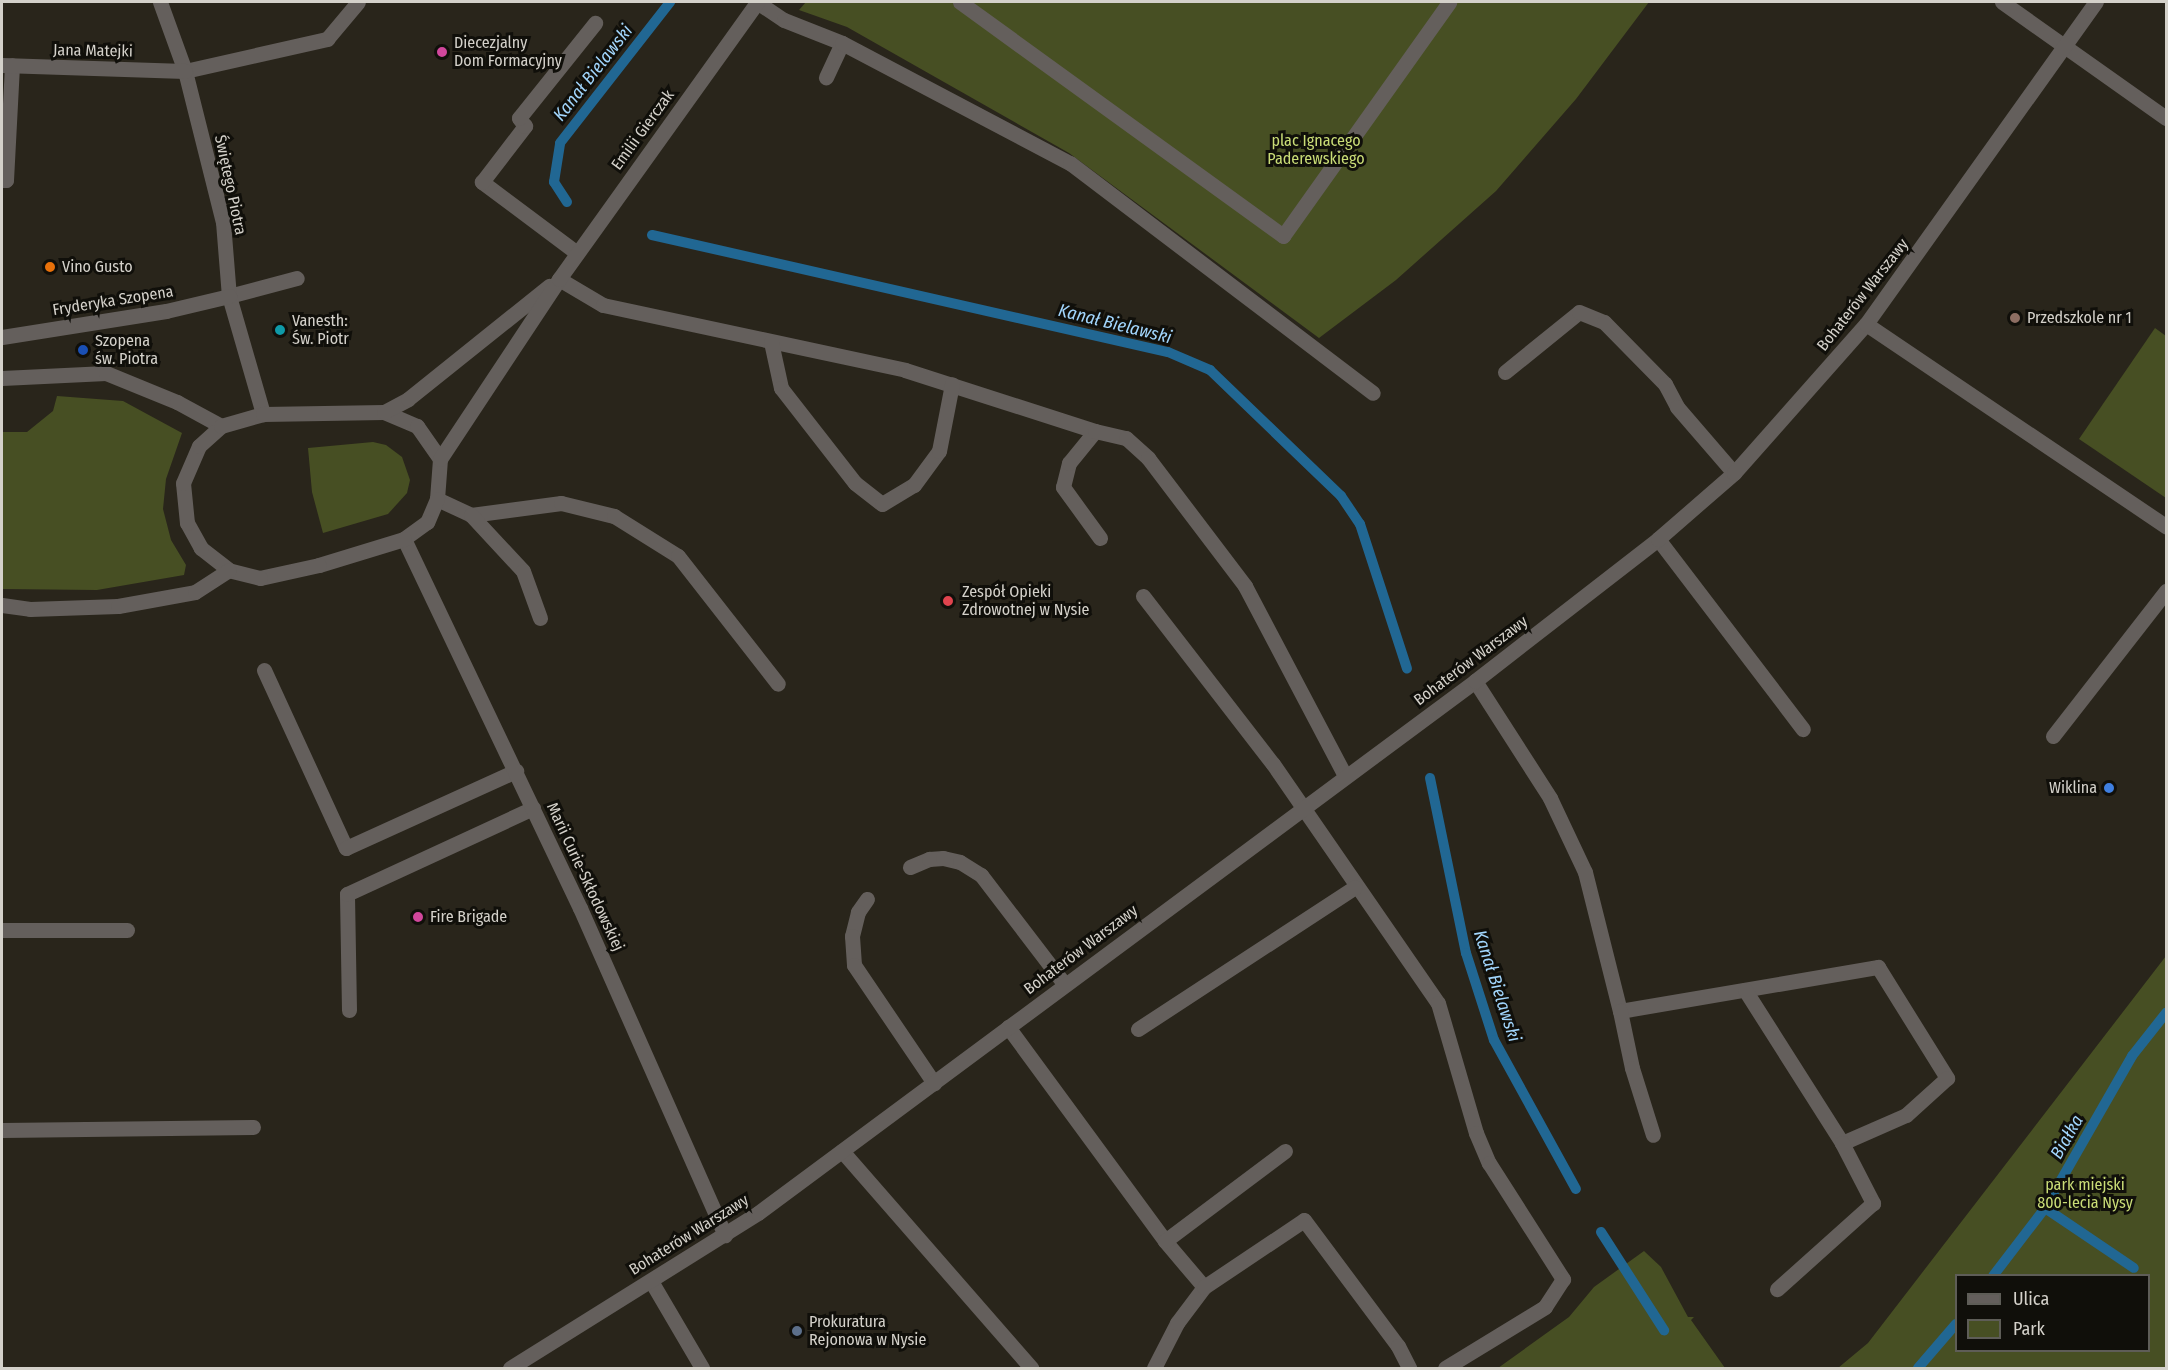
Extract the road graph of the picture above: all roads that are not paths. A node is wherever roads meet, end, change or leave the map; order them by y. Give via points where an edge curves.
1 (160, 2) edge
2 (358, 2) edge
3 (757, 2) edge
4 (960, 2) edge
5 (1449, 2) edge
6 (2002, 2) edge
7 (2096, 2) edge
8 (595, 23) dead end
9 (842, 44) junction
10 (2067, 47) junction
11 (7, 65) edge
12 (185, 72) junction
13 (826, 77) dead end
14 (2166, 118) edge
15 (2, 180) edge
16 (577, 253) junction
17 (297, 278) dead end
18 (558, 279) junction
19 (229, 296) junction
20 (1866, 324) junction
21 (2, 337) edge
22 (771, 342) junction
23 (1505, 372) dead end
24 (2, 378) edge
25 (952, 384) junction
26 (1373, 393) dead end
27 (384, 412) junction
28 (263, 414) junction
29 (221, 426) junction
30 (1095, 431) junction
31 (440, 459) junction
32 (1734, 473) junction
33 (437, 499) junction
34 (471, 515) junction
35 (2166, 526) edge
36 (1100, 538) dead end
37 (404, 539) junction
38 (1658, 539) junction
39 (229, 570) junction
40 (2166, 591) edge
41 (1143, 596) dead end
42 (2, 605) edge
43 (540, 618) dead end
44 (264, 670) dead end
45 (1475, 681) junction
46 (778, 684) dead end
47 (1803, 729) dead end
48 (2053, 736) dead end
49 (516, 771) junction
50 (1345, 776) junction
51 (533, 808) junction
52 (1304, 808) junction
53 (910, 867) dead end
54 (1355, 887) junction
55 (867, 899) dead end
56 (2, 930) edge
57 (127, 930) dead end
58 (1065, 985) junction
59 (1745, 990) junction
60 (349, 1010) dead end
61 (1620, 1011) junction
62 (1008, 1028) junction
63 (1138, 1029) dead end
64 (934, 1083) junction
65 (254, 1127) dead end
66 (2, 1130) edge
67 (1653, 1135) dead end
68 (1842, 1143) junction
69 (842, 1151) junction
70 (1286, 1151) dead end
71 (725, 1234) junction
72 (1165, 1241) junction
73 (651, 1281) junction
74 (1204, 1287) junction
75 (1777, 1289) dead end
76 (510, 1368) edge
77 (702, 1368) edge
78 (1031, 1368) edge
79 (1154, 1368) edge
80 (1409, 1368) edge
81 (1445, 1368) edge

1 - 12 street, Świętego Piotra
2 - 12 street, Jana Matejki via 327,39
3 - 9 street via 784,20
3 - 16 street, Emilii Gierczak
4 - 5 street via 1283,236
6 - 10 street
7 - 10 street, Bohaterów Warszawy
8 - 16 street via 519,118 525,126 482,182
9 - 13 street
9 - 26 street via 1070,163
10 - 14 street
10 - 20 street, Bohaterów Warszawy
11 - 12 street, Jana Matejki
11 - 15 street via 6,180
12 - 19 street, Świętego Piotra via 223,222
16 - 18 street, Emilii Gierczak
17 - 19 street, Fryderyka Szopena
18 - 22 street via 603,305
18 - 27 street, Emilii Gierczak via 408,399
18 - 31 street, Emilii Gierczak
19 - 21 street, Fryderyka Szopena via 166,311
19 - 28 street, Świętego Piotra
20 - 32 street, Bohaterów Warszawy
20 - 35 street
22 - 25 street
22 - 25 street via 782,388 855,483 882,504 914,485 939,452
23 - 32 street via 1579,312 1604,322 1665,384 1677,407
24 - 29 street via 106,373 177,402
25 - 30 street
27 - 28 street
27 - 31 street via 417,426
28 - 29 street
29 - 39 street via 199,446 183,483 187,523 201,548
30 - 36 street via 1070,463 1063,487
30 - 50 street via 1126,438 1148,458 1245,586
31 - 33 street
32 - 38 street, Bohaterów Warszawy
33 - 34 street
33 - 37 street via 427,522
34 - 43 street via 523,571
34 - 46 street via 561,503 614,516 678,555
37 - 39 street via 294,572 260,578
37 - 49 street, Marii Curie-Skłodowskiej
38 - 45 street, Bohaterów Warszawy
38 - 47 street
39 - 42 street via 195,592 118,606 30,609
40 - 48 street
41 - 52 street
44 - 49 street via 346,848
45 - 50 street, Bohaterów Warszawy
45 - 61 street via 1550,798 1585,872
49 - 51 street, Marii Curie-Skłodowskiej
50 - 52 street, Bohaterów Warszawy
51 - 60 street via 347,894
51 - 71 street, Marii Curie-Skłodowskiej
52 - 54 street
52 - 58 street, Bohaterów Warszawy
53 - 58 street via 943,858 960,862 981,875
54 - 63 street
54 - 81 street via 1438,1003 1476,1133 1489,1163 1563,1279 1545,1307
55 - 64 street via 858,912 852,936 854,964
56 - 57 street
58 - 62 street, Bohaterów Warszawy
59 - 61 street
59 - 68 street
59 - 68 street via 1878,967 1947,1078 1906,1115
61 - 67 street via 1632,1068
62 - 64 street, Bohaterów Warszawy
62 - 72 street
64 - 69 street, Bohaterów Warszawy
65 - 66 street
68 - 75 street via 1873,1203
69 - 71 street, Bohaterów Warszawy
69 - 78 street
70 - 72 street
71 - 73 street, Bohaterów Warszawy
72 - 74 street
73 - 76 street, Bohaterów Warszawy
73 - 77 street
74 - 79 street via 1177,1323
74 - 80 street via 1304,1220 1398,1346

